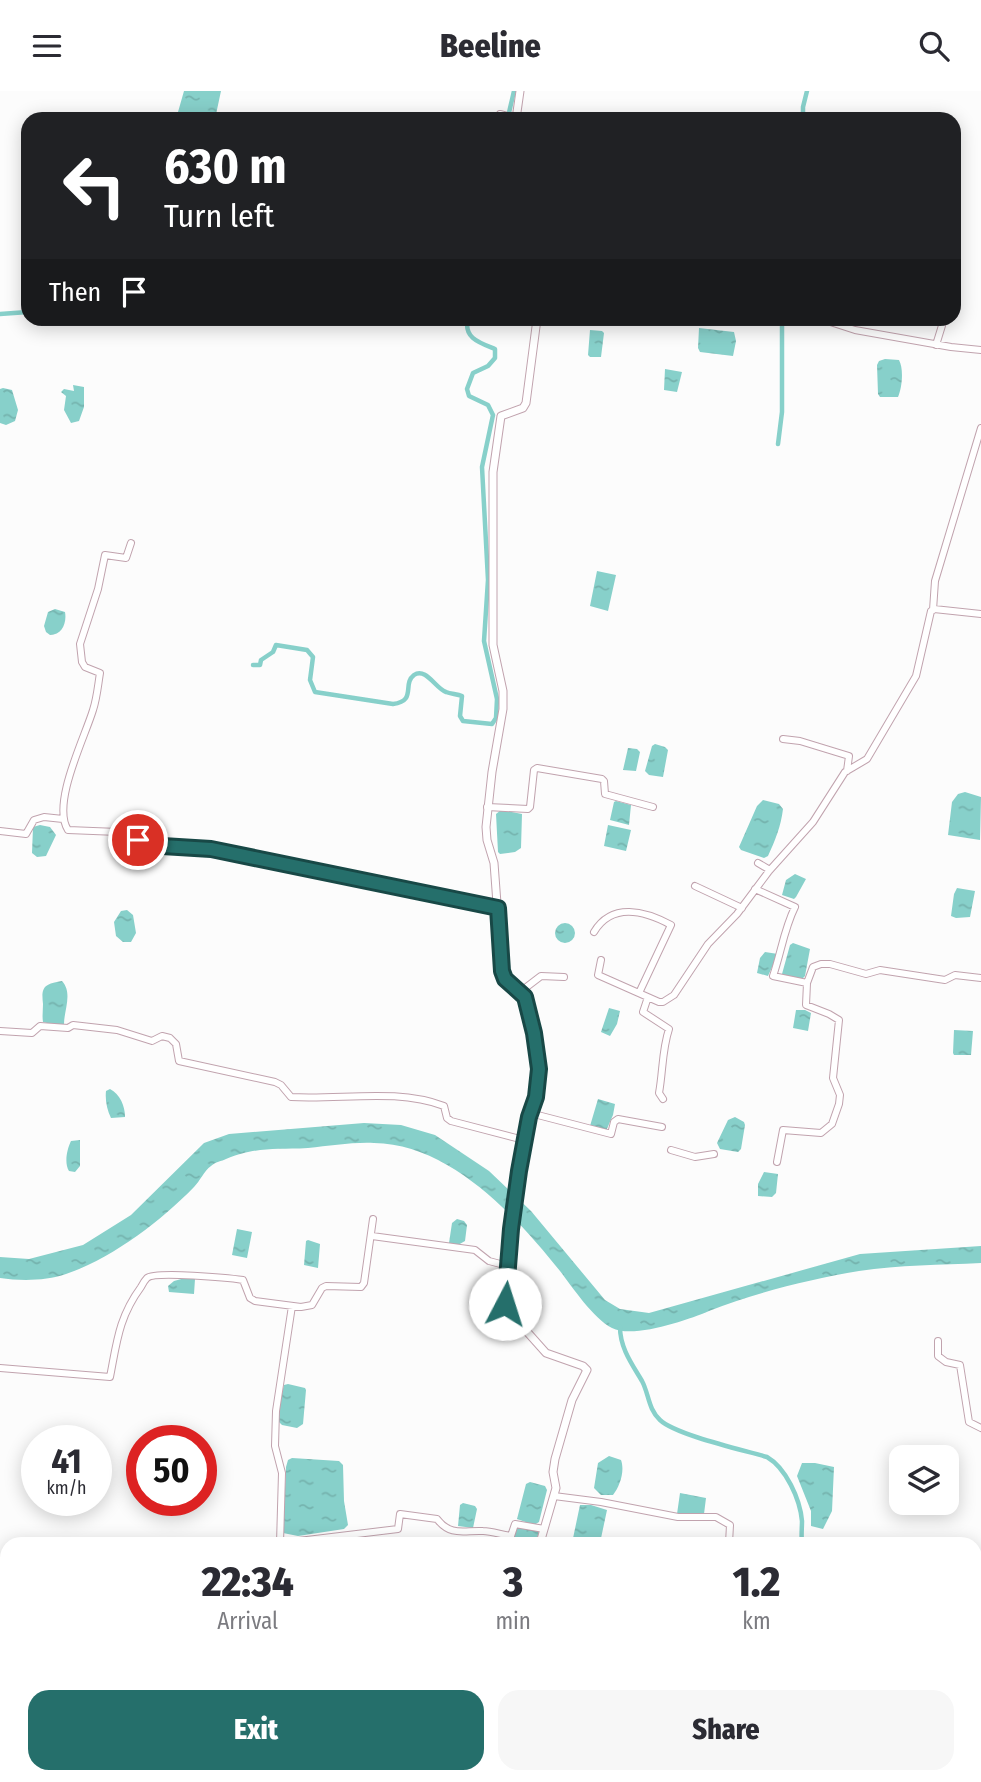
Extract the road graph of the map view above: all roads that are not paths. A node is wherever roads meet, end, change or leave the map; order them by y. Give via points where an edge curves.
1 (520, 91) edge
2 (516, 112) edge
3 (536, 326) edge
4 (842, 326) edge
5 (942, 326) edge
6 (936, 345) junction
7 (981, 350) edge
8 (981, 428) edge
9 (131, 543) dead end
10 (933, 610) junction
11 (981, 614) edge
12 (783, 739) dead end
13 (846, 771) junction
14 (487, 807) junction
15 (653, 807) dead end
16 (63, 819) junction
17 (0, 831) edge
18 (758, 863) dead end
19 (770, 870) junction
20 (695, 886) dead end
21 (755, 889) junction
22 (498, 908) junction
23 (742, 908) junction
24 (594, 933) dead end
25 (601, 960) dead end
26 (564, 977) dead end
27 (981, 978) edge
28 (807, 983) junction
29 (520, 992) junction
30 (639, 993) junction
31 (648, 997) junction
32 (0, 1031) edge
33 (663, 1098) dead end
34 (530, 1113) junction
35 (662, 1127) dead end
36 (524, 1140) junction
37 (671, 1150) dead end
38 (714, 1154) dead end
39 (777, 1162) dead end
40 (373, 1219) dead end
41 (372, 1237) junction
42 (508, 1266) junction
43 (292, 1305) junction
44 (481, 1323) dead end
45 (508, 1329) dead end
46 (938, 1341) dead end
47 (0, 1368) edge
48 (981, 1427) edge
49 (554, 1496) junction
50 (544, 1529) junction
51 (281, 1537) edge
52 (331, 1537) edge
53 (542, 1537) edge
54 (729, 1537) edge

1 - 2 main road
3 - 14 main road via 526,403 501,416 493,473 494,645 503,704
4 - 6 street
5 - 6 street
6 - 7 street
8 - 10 street via 935,581
9 - 16 street via 126,558 105,555 82,635 82,661 100,673 94,707 65,794
10 - 11 street
10 - 13 street via 911,687 867,759
12 - 13 street via 849,756
13 - 19 street via 813,822
14 - 15 street via 528,809 537,768 601,779 605,794
14 - 22 main road
16 - 17 street via 34,820 26,834
16 - 22 street via 68,830 118,832 146,845 211,849
18 - 19 street
19 - 21 street
20 - 23 street
21 - 23 street
21 - 28 street via 795,907 773,976
22 - 29 main road via 502,971
23 - 31 street via 708,944 674,995 663,1002
24 - 30 street via 609,918 634,911 671,926
25 - 30 street via 598,975
26 - 29 street via 541,975
27 - 28 street via 955,975 945,980 880,970 870,974 825,964 813,967
28 - 39 street via 806,1005 839,1020 833,1072 839,1104 832,1124 821,1133 783,1130
29 - 34 main road via 530,1017 539,1069
30 - 31 street
31 - 33 street via 642,1013 669,1029 659,1093
32 - 36 street via 32,1033 40,1026 74,1025 117,1030 152,1041 162,1036 176,1044 179,1061 275,1082 291,1097 375,1095 423,1101 444,1106 451,1121
34 - 35 street via 611,1134 618,1119
34 - 36 main road
36 - 42 main road
37 - 38 street via 695,1157
40 - 41 street
41 - 42 street via 475,1250 489,1261
41 - 43 street via 362,1287 326,1286 312,1305
42 - 49 main road via 504,1299 508,1312 546,1353 587,1370 572,1399 555,1459
43 - 47 street via 255,1301 243,1280 153,1275 127,1306 110,1377
43 - 51 street via 276,1411
44 - 45 street
46 - 48 street via 938,1356 960,1365 969,1422
49 - 50 main road
49 - 54 street via 678,1517 716,1517 730,1525
50 - 52 street via 515,1524 511,1536 480,1531 468,1534 443,1528 437,1519 400,1514 398,1529
50 - 53 main road

